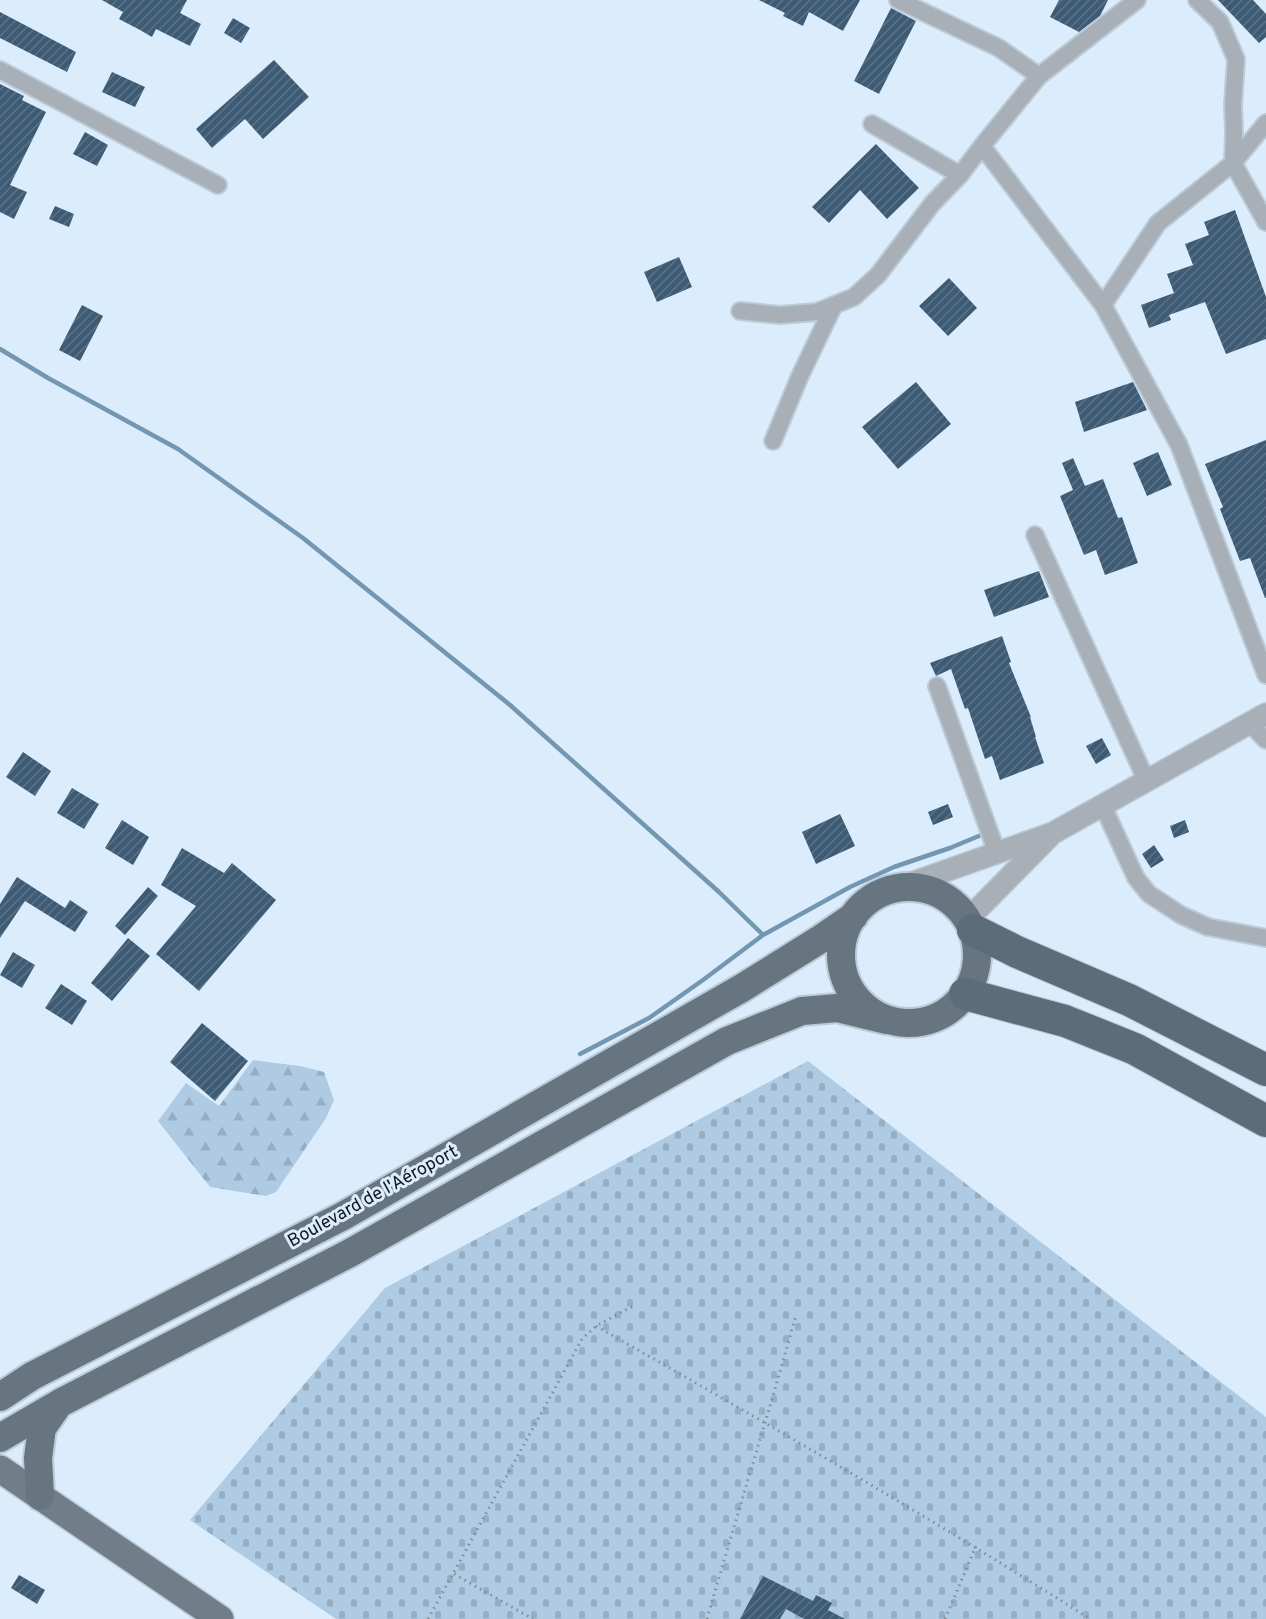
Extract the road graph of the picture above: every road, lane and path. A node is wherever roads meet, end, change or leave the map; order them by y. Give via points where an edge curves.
1 (898, 0) edge
2 (1137, 0) edge
3 (1197, 0) edge
4 (0, 70) edge
5 (1039, 76) junction
6 (1266, 123) edge
7 (872, 124) dead end
8 (982, 146) junction
9 (1233, 164) junction
10 (960, 176) junction
11 (218, 185) dead end
12 (1266, 222) edge
13 (834, 305) junction
14 (1103, 305) junction
15 (740, 311) dead end
16 (773, 441) dead end
17 (1035, 535) dead end
18 (1266, 675) edge
19 (937, 686) dead end
20 (1258, 719) edge
21 (1266, 740) edge
22 (1147, 782) junction
23 (1103, 807) junction
24 (1053, 832) junction
25 (997, 853) junction
26 (900, 887) junction
27 (854, 916) junction
28 (970, 925) junction
29 (1266, 938) edge
30 (965, 994) junction
31 (886, 1020) junction
32 (1266, 1071) edge
33 (1266, 1121) edge
34 (635, 1305) dead end
35 (796, 1315) dead end
36 (596, 1326) junction
37 (33, 1376) junction
38 (0, 1382) edge
39 (0, 1397) edge
40 (60, 1402) junction
41 (766, 1423) junction
42 (0, 1438) edge
43 (0, 1469) edge
44 (40, 1496) junction
45 (976, 1546) junction
46 (454, 1574) junction
47 (220, 1619) edge
48 (428, 1619) edge
49 (533, 1619) edge
50 (706, 1619) edge
51 (945, 1619) edge
52 (1090, 1619) edge

1 - 5 street via 999,48
2 - 5 street
3 - 9 street via 1220,22 1236,59
4 - 11 street
5 - 8 street
6 - 9 street
7 - 10 street
8 - 10 street
8 - 14 street
9 - 12 street
9 - 14 street via 1158,223
10 - 13 street via 932,204 878,275 854,297
13 - 15 street via 817,312 780,315
13 - 16 street
14 - 18 street via 1179,446
17 - 22 street
19 - 25 street
20 - 21 street
20 - 22 street
22 - 23 street
23 - 24 street
23 - 29 street via 1136,878 1149,894 1208,927
24 - 25 street
24 - 28 street
25 - 26 street
26 - 27 highway via 866,902
26 - 28 highway via 923,888 944,896
27 - 31 highway via 844,934 844,976 853,995
27 - 37 highway, Boulevard de l'Aéroport via 742,988 343,1216
28 - 30 highway via 977,952 975,974
28 - 32 highway via 1017,952 1129,1000
30 - 31 highway via 950,1010 930,1020 908,1024
30 - 33 highway via 1065,1021 1135,1049
31 - 40 highway, Boulevard de l'Aéroport via 837,1008 802,1011 727,1041 350,1253
34 - 36 path
35 - 41 path
36 - 41 path
36 - 46 path via 582,1339
37 - 38 highway
37 - 39 highway, Boulevard de l'Aéroport
40 - 42 highway, Boulevard de l'Aéroport
40 - 44 highway via 42,1428 38,1458
41 - 45 path
41 - 50 path
43 - 44 main road
44 - 47 main road
45 - 51 path
45 - 52 path
46 - 48 path
46 - 49 path

